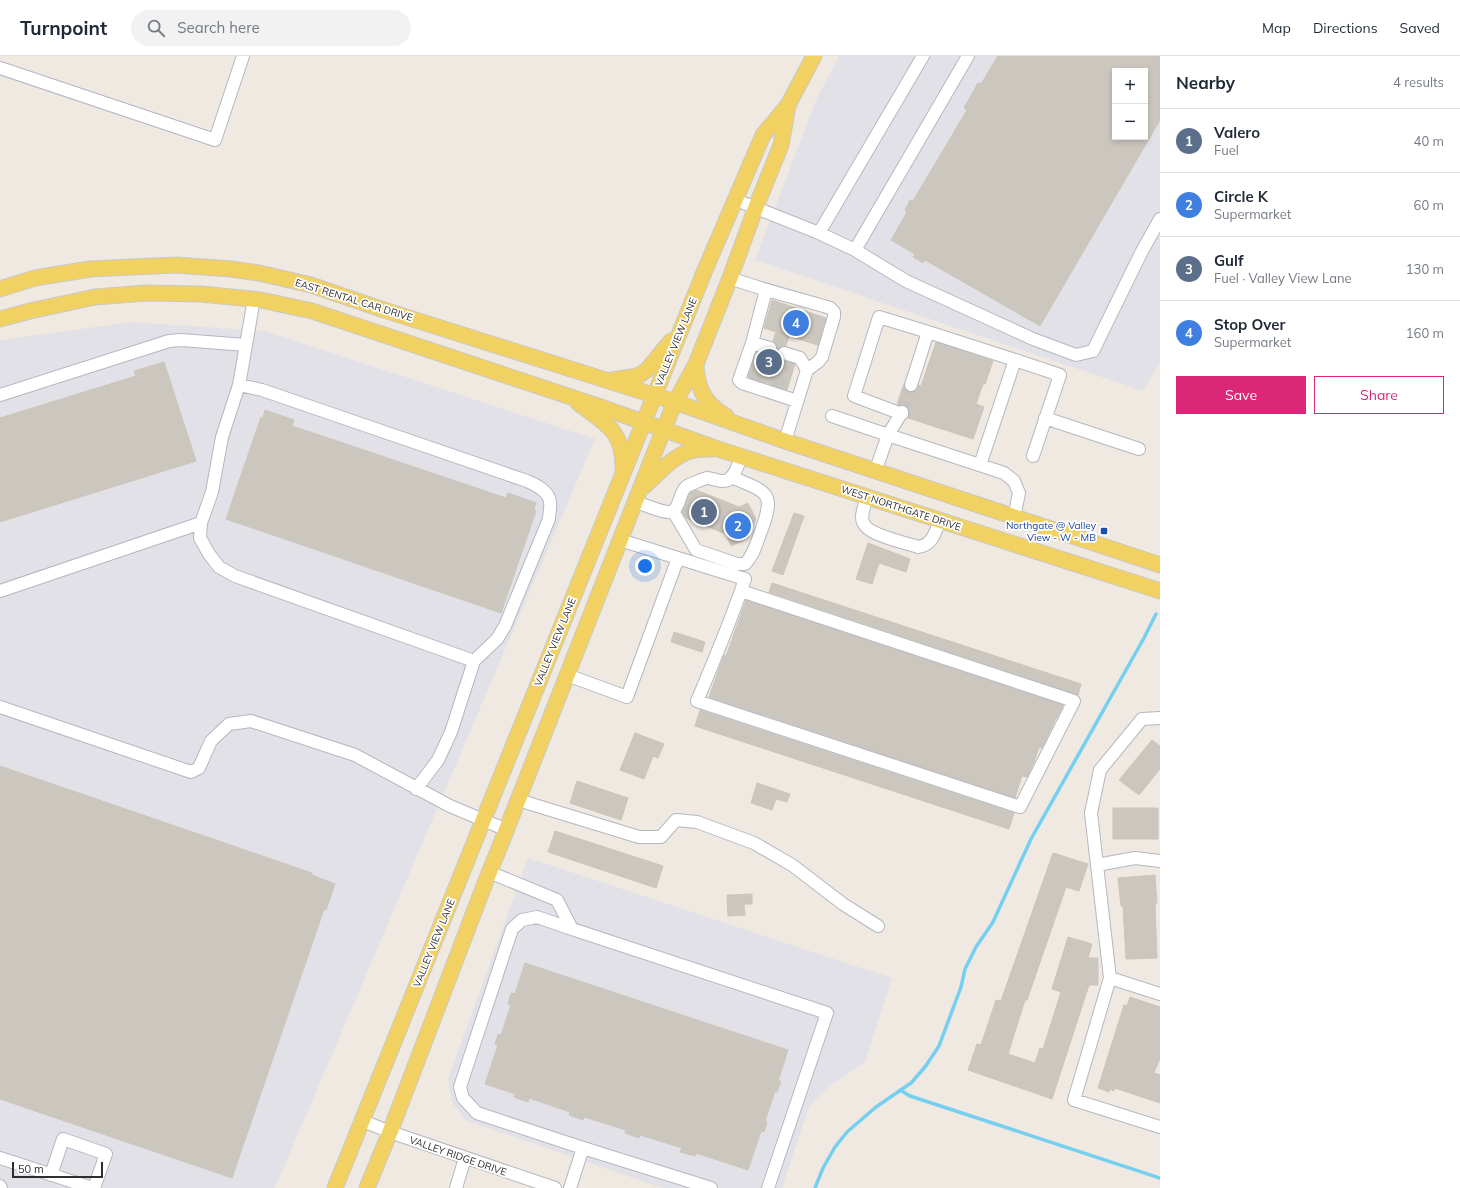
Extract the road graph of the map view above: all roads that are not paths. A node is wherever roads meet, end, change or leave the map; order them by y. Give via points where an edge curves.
1 (243, 56) edge
2 (814, 56) edge
3 (923, 56) edge
4 (966, 57) edge
5 (0, 68) edge
6 (788, 105) junction
7 (736, 200) junction
8 (756, 207) junction
9 (1160, 219) edge
10 (819, 233) junction
11 (855, 250) junction
12 (259, 274) junction
13 (730, 278) junction
14 (0, 288) edge
15 (766, 290) junction
16 (254, 299) junction
17 (0, 319) edge
18 (684, 322) junction
19 (928, 332) junction
20 (752, 343) junction
21 (246, 345) junction
22 (766, 349) dead end
23 (786, 356) dead end
24 (1015, 360) junction
25 (696, 364) junction
26 (807, 370) junction
27 (607, 380) junction
28 (239, 385) junction
29 (911, 385) tunnel mouth
30 (0, 394) edge
31 (655, 395) junction
32 (570, 397) junction
33 (797, 401) junction
34 (675, 402) junction
35 (832, 416) dead end
36 (1045, 418) junction
37 (643, 423) junction
38 (664, 429) junction
39 (767, 435) junction
40 (888, 435) junction
41 (784, 442) junction
42 (718, 448) junction
43 (1139, 449) dead end
44 (741, 456) junction
45 (1033, 456) dead end
46 (980, 465) junction
47 (623, 472) junction
48 (875, 472) junction
49 (731, 477) junction
50 (638, 496) junction
51 (868, 497) junction
52 (673, 511) junction
53 (1014, 518) junction
54 (940, 520) junction
55 (201, 523) junction
56 (620, 540) junction
57 (1006, 542) junction
58 (678, 558) junction
59 (1160, 565) edge
60 (0, 591) edge
61 (741, 591) junction
62 (1160, 591) edge
63 (474, 661) junction
64 (567, 675) junction
65 (0, 707) edge
66 (1160, 718) edge
67 (416, 789) junction
68 (518, 800) junction
69 (482, 820) junction
70 (507, 830) junction
71 (1160, 861) edge
72 (1097, 865) junction
73 (489, 872) junction
74 (878, 926) dead end
75 (572, 929) junction
76 (1110, 978) junction
77 (1160, 994) edge
78 (363, 1121) junction
79 (1160, 1127) edge
80 (390, 1132) junction
81 (583, 1148) junction
82 (0, 1158) edge
83 (465, 1158) junction
84 (51, 1175) junction
85 (93, 1188) edge
86 (335, 1188) edge
87 (367, 1188) edge
88 (456, 1188) edge
89 (555, 1188) edge
90 (570, 1188) edge
91 (711, 1188) edge
92 (768, 1188) edge

1 - 5 street via 215,140
2 - 6 main road, VALLEY VIEW LANE
3 - 10 street
4 - 11 street
6 - 7 main road, VALLEY VIEW LANE via 763,135
6 - 8 main road, VALLEY VIEW LANE via 781,145
7 - 8 street
7 - 18 main road, VALLEY VIEW LANE
8 - 10 street
8 - 13 main road, VALLEY VIEW LANE
9 - 11 street via 1093,352 1076,355 1033,339 906,281
10 - 11 street
12 - 14 main road, EAST RENTAL CAR DRIVE via 176,265 98,269 35,278
12 - 16 main road
12 - 27 main road, EAST RENTAL CAR DRIVE via 311,285
13 - 15 street
13 - 25 main road, VALLEY VIEW LANE
15 - 20 street
15 - 26 street via 830,308 834,312 822,357
16 - 17 main road via 201,294 96,297
16 - 21 street
16 - 32 main road via 312,311
18 - 27 main road via 647,370 638,376
18 - 31 main road, VALLEY VIEW LANE
19 - 24 street
19 - 29 street
19 - 40 street via 879,317 854,396 902,413
20 - 22 street
20 - 33 street via 739,380 742,383 776,391
21 - 28 street
21 - 30 street via 169,341
23 - 26 street via 800,358
24 - 36 street via 1060,375
24 - 46 street
25 - 34 main road, VALLEY VIEW LANE
25 - 39 main road via 696,379 701,391 718,412
26 - 33 street
27 - 31 main road, EAST RENTAL CAR DRIVE
28 - 55 street via 222,437 212,492
28 - 63 street via 262,390 527,481 545,492 550,502 548,519 505,626 497,639
31 - 34 main road, EAST RENTAL CAR DRIVE
31 - 37 main road, VALLEY VIEW LANE
32 - 37 main road
32 - 47 main road via 613,431 621,447
33 - 41 street
34 - 38 main road, VALLEY VIEW LANE
34 - 39 main road
35 - 40 street
36 - 43 street
36 - 45 street
37 - 38 main road, WEST NORTHGATE DRIVE
37 - 47 main road, VALLEY VIEW LANE
38 - 42 main road, WEST NORTHGATE DRIVE
38 - 50 main road, VALLEY VIEW LANE
39 - 41 main road
40 - 46 street
40 - 48 street
41 - 48 main road
42 - 44 main road, WEST NORTHGATE DRIVE
42 - 50 main road via 694,450 681,455 667,464
44 - 49 street
44 - 51 main road, WEST NORTHGATE DRIVE
46 - 53 street via 1004,473 1014,481 1019,493
47 - 69 main road, VALLEY VIEW LANE
48 - 53 main road
49 - 52 street via 721,482 703,478 687,486
49 - 52 street via 758,488 765,494 769,504 751,558 745,564 737,564 696,550
50 - 52 street via 667,512
50 - 56 main road, VALLEY VIEW LANE
51 - 54 main road, WEST NORTHGATE DRIVE
51 - 54 street via 862,517 864,524 871,531 918,547 925,546 931,541
53 - 57 main road
53 - 59 main road
54 - 57 main road, WEST NORTHGATE DRIVE
55 - 60 street
55 - 63 street via 200,538 208,554 219,567 235,576
56 - 58 street
56 - 64 main road, VALLEY VIEW LANE
57 - 62 main road, WEST NORTHGATE DRIVE
58 - 61 street via 745,579
58 - 64 street via 627,697
61 - 61 street via 696,701 1020,807 1074,701
63 - 67 street via 451,732 438,760
64 - 68 main road, VALLEY VIEW LANE
65 - 67 street via 191,772 199,768 211,741 229,724 251,721 355,755
66 - 72 street via 1142,719 1100,770 1091,813
67 - 69 street
68 - 70 main road, VALLEY VIEW LANE
68 - 74 street via 638,837 661,837 676,820 697,822 760,846 792,865 843,904
69 - 70 street
69 - 78 main road, VALLEY VIEW LANE
70 - 73 main road, VALLEY VIEW LANE
71 - 72 street via 1135,858
72 - 76 street
73 - 75 street via 557,900
73 - 80 main road, VALLEY VIEW LANE
75 - 81 street via 537,917 522,920 512,929 460,1087 463,1098 477,1113
75 - 92 street via 827,1013
76 - 77 street
76 - 79 street via 1074,1100
78 - 80 street, VALLEY RIDGE DRIVE
78 - 86 main road, VALLEY VIEW LANE
80 - 83 street, VALLEY RIDGE DRIVE
80 - 87 main road, VALLEY VIEW LANE
81 - 90 street
81 - 91 street
82 - 84 street
83 - 88 street
83 - 89 street, VALLEY RIDGE DRIVE
84 - 85 street
84 - 85 street via 63,1139 106,1154

